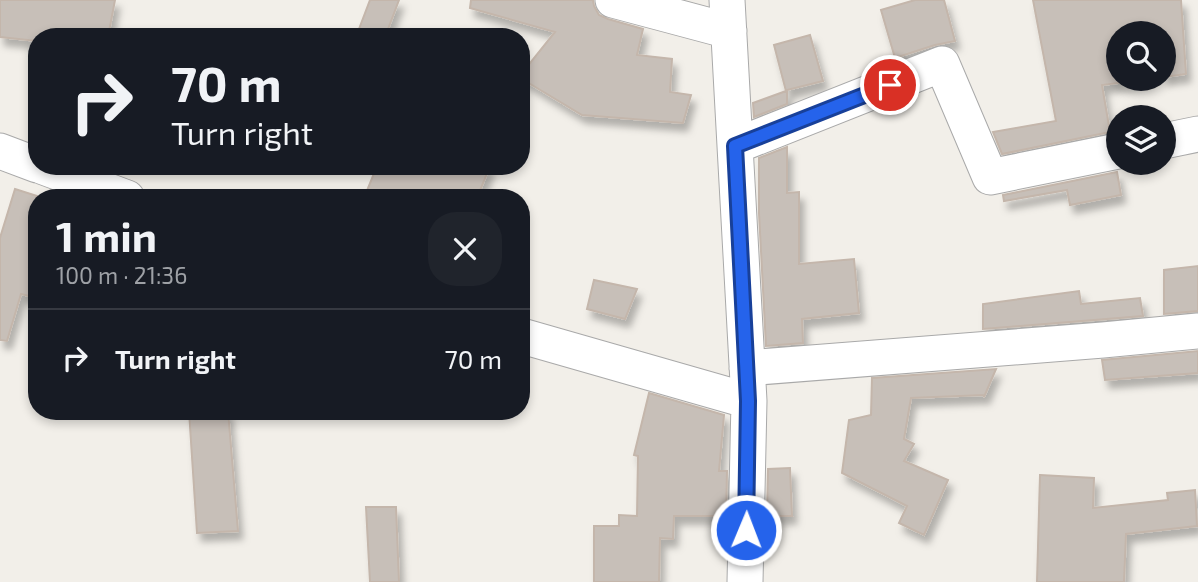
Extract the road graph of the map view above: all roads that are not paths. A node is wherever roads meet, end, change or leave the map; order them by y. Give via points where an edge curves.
1 (613, 0) edge
2 (728, 16) edge
3 (1198, 134) edge
4 (1176, 139) edge
5 (735, 146) junction
6 (0, 151) edge
7 (1106, 153) edge
8 (28, 161) edge
9 (66, 175) edge
10 (103, 189) edge
11 (1198, 331) edge
12 (530, 338) edge
13 (748, 385) junction
14 (745, 582) edge

1 - 2 street
2 - 5 street
3 - 4 street
5 - 7 street via 942,64 990,177
5 - 13 street
6 - 8 street
9 - 10 street
11 - 13 street
12 - 13 street
13 - 14 street

